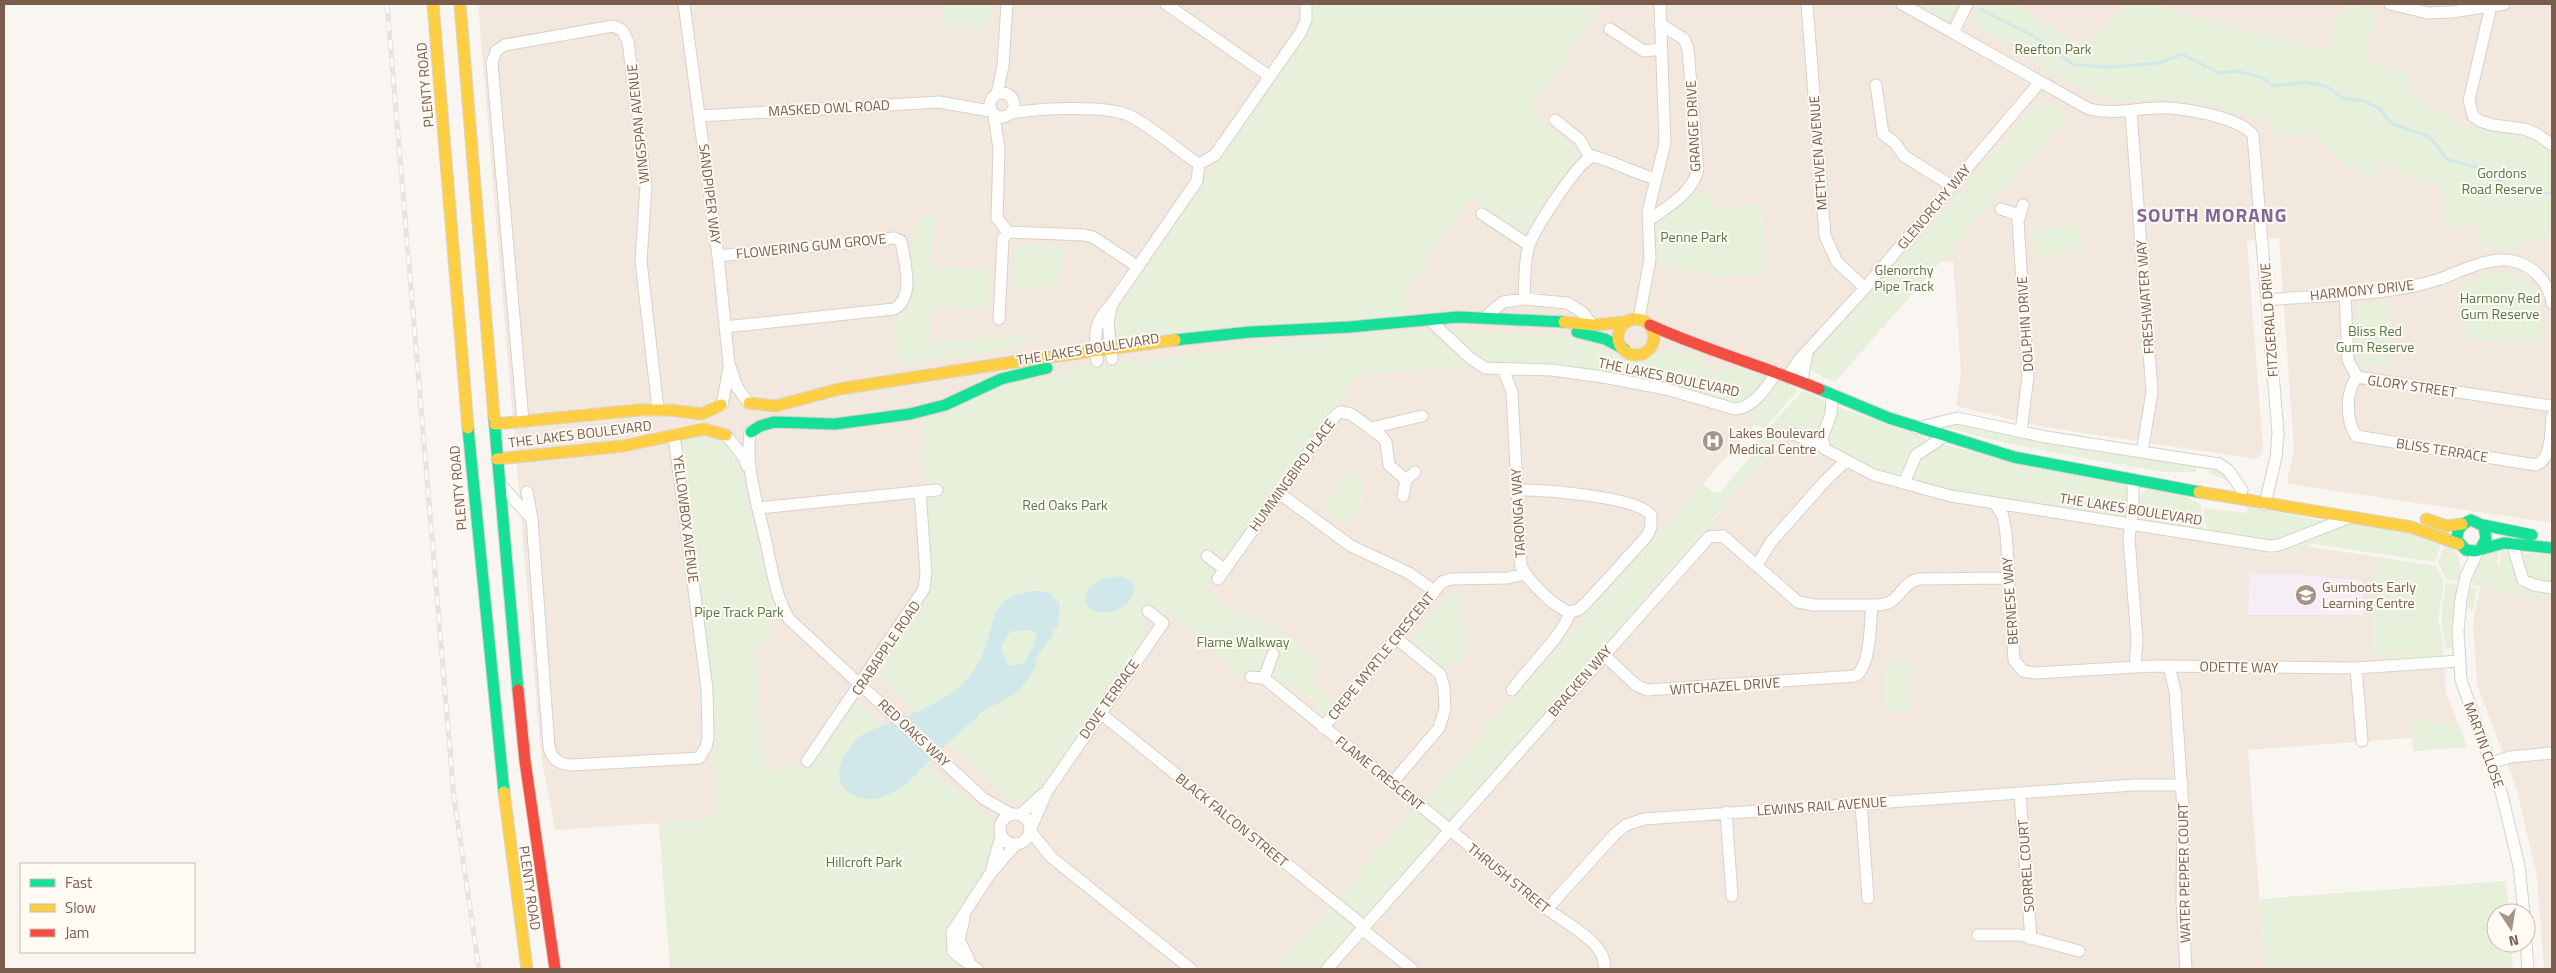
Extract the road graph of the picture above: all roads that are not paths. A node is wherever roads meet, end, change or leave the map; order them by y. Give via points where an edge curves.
1 (433, 4) edge
2 (460, 4) edge
3 (684, 4) edge
4 (689, 4) edge
5 (1007, 4) edge
6 (1166, 4) edge
7 (1306, 4) edge
8 (1660, 4) edge
9 (1807, 4) edge
10 (1902, 4) edge
11 (1967, 4) edge
12 (2390, 4) edge
13 (2504, 4) edge
14 (2491, 6) junction
15 (2452, 8) edge
16 (1660, 24) junction
17 (688, 25) junction
18 (1610, 29) dead end
19 (1954, 31) junction
20 (1660, 49) junction
21 (1269, 76) junction
22 (2040, 82) junction
23 (1876, 85) dead end
24 (1002, 96) junction
25 (958, 104) junction
26 (1044, 108) junction
27 (2130, 112) junction
28 (992, 113) junction
29 (1009, 115) junction
30 (700, 116) junction
31 (1555, 120) dead end
32 (2552, 145) edge
33 (999, 149) junction
34 (1590, 158) junction
35 (1200, 164) junction
36 (1656, 179) junction
37 (1952, 186) junction
38 (2001, 209) dead end
39 (1482, 214) dead end
40 (1649, 220) junction
41 (1008, 232) junction
42 (1529, 245) junction
43 (718, 256) junction
44 (1138, 267) junction
45 (1865, 288) junction
46 (2345, 294) junction
47 (1524, 300) junction
48 (2267, 300) junction
49 (2552, 303) edge
50 (1112, 304) junction
51 (1484, 318) junction
52 (999, 319) dead end
53 (1639, 319) junction
54 (1626, 322) junction
55 (1385, 324) junction
56 (1435, 325) junction
57 (1593, 325) junction
58 (1650, 325) junction
59 (725, 327) junction
60 (1691, 344) junction
61 (1624, 349) junction
62 (1648, 350) junction
63 (1807, 352) junction
64 (1111, 353) junction
65 (1097, 355) junction
66 (729, 364) junction
67 (1503, 369) junction
68 (1520, 369) junction
69 (1777, 372) junction
70 (939, 375) junction
71 (1788, 376) junction
72 (2357, 377) junction
73 (1802, 381) junction
74 (959, 389) junction
75 (1512, 392) junction
76 (1832, 395) junction
77 (748, 402) junction
78 (721, 405) junction
79 (2552, 406) edge
80 (658, 410) junction
81 (1422, 416) dead end
82 (2552, 416) edge
83 (523, 421) junction
84 (482, 425) junction
85 (1371, 428) junction
86 (1917, 428) junction
87 (751, 432) junction
88 (2020, 432) junction
89 (1791, 433) dead end
90 (674, 435) junction
91 (726, 435) junction
92 (1945, 436) junction
93 (1978, 446) junction
94 (1824, 447) junction
95 (2142, 452) junction
96 (1834, 455) junction
97 (484, 460) junction
98 (1846, 461) junction
99 (1415, 472) dead end
100 (751, 475) junction
101 (1406, 480) junction
102 (1826, 480) junction
103 (2137, 481) junction
104 (1904, 483) junction
105 (500, 484) junction
106 (938, 490) dead end
107 (1517, 490) junction
108 (2242, 490) junction
109 (527, 492) dead end
110 (920, 492) junction
111 (1279, 493) junction
112 (1403, 496) dead end
113 (2267, 499) junction
114 (1996, 503) junction
115 (758, 508) junction
116 (2023, 508) junction
117 (2350, 517) junction
118 (532, 519) junction
119 (2130, 524) junction
120 (2462, 524) junction
121 (2483, 525) junction
122 (2006, 533) junction
123 (2552, 538) edge
124 (2512, 542) junction
125 (2460, 546) junction
126 (2552, 548) edge
127 (2480, 549) junction
128 (1208, 556) dead end
129 (1753, 562) junction
130 (1523, 570) junction
131 (2466, 576) junction
132 (2009, 578) junction
133 (2552, 588) edge
134 (1434, 591) junction
135 (1872, 605) junction
136 (1148, 611) dead end
137 (1570, 612) junction
138 (1396, 638) junction
139 (1273, 654) dead end
140 (1604, 655) junction
141 (2460, 661) junction
142 (2174, 666) junction
143 (2139, 667) junction
144 (2018, 668) joint
145 (2356, 668) junction
146 (1251, 677) dead end
147 (1264, 678) junction
148 (861, 684) junction
149 (1512, 690) dead end
150 (1099, 712) junction
151 (1323, 728) junction
152 (2362, 741) dead end
153 (2552, 753) edge
154 (807, 761) dead end
155 (2491, 763) junction
156 (2182, 781) junction
157 (1392, 783) junction
158 (1047, 791) junction
159 (2020, 793) junction
160 (984, 799) junction
161 (1861, 803) junction
162 (1726, 812) junction
163 (1016, 814) junction
164 (1031, 830) junction
165 (1450, 830) junction
166 (1001, 831) junction
167 (1018, 844) junction
168 (1051, 857) junction
169 (990, 874) junction
170 (1732, 896) dead end
171 (1868, 898) dead end
172 (2523, 903) edge
173 (1548, 910) junction
174 (1569, 926) junction
175 (1363, 928) junction
176 (1978, 935) dead end
177 (2031, 939) junction
178 (2079, 951) dead end
179 (2527, 953) edge
180 (976, 968) edge
181 (527, 969) edge
182 (555, 969) edge
183 (1191, 969) edge
184 (1327, 969) edge
185 (1412, 969) edge
186 (1596, 969) edge
187 (1604, 969) edge
188 (2186, 969) edge
189 (2528, 969) edge

1 - 84 main road, PLENTY ROAD
2 - 84 main road, PLENTY ROAD
3 - 17 street, SANDPIPER WAY
4 - 17 street, SANDPIPER WAY
5 - 24 street
6 - 21 street
7 - 21 street via 1306,20 1300,32
8 - 16 street
9 - 45 street, METHVEN AVENUE via 1825,236 1837,262
10 - 19 street
11 - 19 street
12 - 15 street via 2428,13
13 - 14 street
14 - 15 street
14 - 32 street via 2469,100 2473,116 2492,125 2524,129
16 - 20 street
16 - 40 street, GRANGE DRIVE via 1684,38 1688,49 1698,170 1688,190
17 - 30 street, SANDPIPER WAY
18 - 20 street via 1644,51
19 - 22 street
20 - 36 street via 1665,142
21 - 35 street via 1214,155
22 - 27 street via 2089,109
22 - 37 street, GLENORCHY WAY
23 - 37 street via 1883,134 1904,156
24 - 25 street
24 - 26 street
24 - 28 street via 989,104
24 - 29 street via 1014,106
25 - 28 street
25 - 30 street, MASKED OWL ROAD via 939,102
26 - 29 street
26 - 35 street via 1129,115
27 - 48 street, FITZGERALD DRIVE via 2169,108 2236,122 2249,128 2253,135
27 - 95 street, FRESHWATER WAY via 2152,392
28 - 29 street
28 - 33 street
29 - 33 street
30 - 43 street, SANDPIPER WAY
31 - 34 street via 1580,140
33 - 41 street via 996,218
34 - 36 street via 1603,158 1634,173
34 - 42 street via 1572,177
35 - 44 street via 1197,181
36 - 40 street
37 - 45 street, GLENORCHY WAY
38 - 88 street, DOLPHIN DRIVE via 2021,210 2028,376
39 - 42 street
40 - 53 street via 1650,258
41 - 44 street via 1093,237
41 - 52 street via 1003,239
42 - 47 street
43 - 59 street, SANDPIPER WAY
43 - 59 street, FLOWERING GUM GROVE via 894,238 901,241 907,275 906,297 894,309
44 - 50 street
45 - 63 street, GLENORCHY WAY
46 - 48 street, HARMONY DRIVE
46 - 49 street, HARMONY DRIVE via 2405,288 2493,261 2511,260 2538,275 2549,290
46 - 72 street, GLORY STREET via 2348,360
47 - 51 street via 1503,302
47 - 57 street via 1566,303 1582,312
48 - 113 street, FITZGERALD DRIVE via 2278,433
50 - 64 street via 1108,322
50 - 65 street via 1097,321
51 - 55 main road, THE LAKES BOULEVARD
51 - 57 main road, THE LAKES BOULEVARD
53 - 54 main road
53 - 58 main road
54 - 57 main road, THE LAKES BOULEVARD
54 - 61 main road via 1621,327 1619,338
55 - 56 main road, THE LAKES BOULEVARD
55 - 64 main road, THE LAKES BOULEVARD via 1246,343
56 - 61 main road, THE LAKES BOULEVARD via 1570,330 1605,339
56 - 67 street, THE LAKES BOULEVARD via 1480,366
58 - 60 main road, THE LAKES BOULEVARD
58 - 62 main road via 1654,335
59 - 66 street, SANDPIPER WAY
60 - 62 main road, THE LAKES BOULEVARD via 1669,344
60 - 69 main road, THE LAKES BOULEVARD
61 - 62 main road via 1638,354
63 - 71 street, GLENORCHY WAY
63 - 73 street
64 - 65 main road, THE LAKES BOULEVARD
65 - 70 main road, THE LAKES BOULEVARD
65 - 74 main road, THE LAKES BOULEVARD
66 - 77 street, SANDPIPER WAY via 737,387
66 - 78 street, SANDPIPER WAY
67 - 68 street, THE LAKES BOULEVARD
67 - 75 street, TARONGA WAY
68 - 69 street, THE LAKES BOULEVARD via 1579,373 1634,382 1735,408 1745,408 1753,402
68 - 75 street, TARONGA WAY
69 - 71 main road, THE LAKES BOULEVARD
70 - 74 main road via 949,376
70 - 77 main road, THE LAKES BOULEVARD via 830,390 776,406
71 - 73 main road, THE LAKES BOULEVARD
72 - 79 street, GLORY STREET
72 - 82 street, BLISS TERRACE via 2349,398 2352,430 2356,436 2536,465 2548,453
73 - 76 main road, THE LAKES BOULEVARD
74 - 87 main road, THE LAKES BOULEVARD via 945,405 910,414 835,424 774,422
75 - 107 street, TARONGA WAY
76 - 86 main road, THE LAKES BOULEVARD
76 - 94 street via 1831,414 1822,438
77 - 78 main road via 731,399
77 - 87 main road via 756,414
78 - 80 main road, THE LAKES BOULEVARD via 702,414
78 - 91 main road via 717,411 717,425
80 - 83 main road, THE LAKES BOULEVARD
80 - 83 street, WINGSPAN AVENUE via 641,261 646,186 628,40 622,30 613,26 505,45 496,51 492,63
80 - 90 main road via 660,419
81 - 85 street
83 - 84 main road, THE LAKES BOULEVARD
84 - 97 main road, PLENTY ROAD
84 - 97 main road, PLENTY ROAD
85 - 101 street, HUMMINGBIRD PLACE via 1386,442 1389,464
85 - 111 street, HUMMINGBIRD PLACE via 1346,412 1338,413
86 - 88 street via 1957,418
86 - 92 main road, THE LAKES BOULEVARD
87 - 91 main road via 739,438
87 - 100 street, RED OAKS WAY via 748,453
88 - 95 street
89 - 94 street, THE LAKES BOULEVARD
90 - 91 main road, THE LAKES BOULEVARD via 704,429
90 - 97 main road, THE LAKES BOULEVARD via 598,449
90 - 118 street, YELLOWBOX AVENUE via 704,665 708,718 706,747 699,758 572,765 557,762 552,757
91 - 100 street, RED OAKS WAY via 743,456
92 - 93 main road, THE LAKES BOULEVARD
92 - 104 street via 1916,455
93 - 103 main road, THE LAKES BOULEVARD via 2044,464
93 - 108 main road, THE LAKES BOULEVARD
94 - 96 street, THE LAKES BOULEVARD
95 - 108 street via 2219,464 2228,470
96 - 98 street, THE LAKES BOULEVARD
96 - 102 street
97 - 105 main road, PLENTY ROAD
97 - 181 main road, PLENTY ROAD via 492,703
98 - 102 street
98 - 104 street, THE LAKES BOULEVARD via 1874,475
99 - 101 street
100 - 115 street, RED OAKS WAY
101 - 112 street
102 - 129 street
103 - 113 main road, THE LAKES BOULEVARD
103 - 119 street
104 - 114 street, THE LAKES BOULEVARD via 1951,496
105 - 118 street
105 - 182 main road, PLENTY ROAD via 525,761
106 - 110 street
107 - 130 street, TARONGA WAY
107 - 137 street via 1602,498 1641,507 1651,515 1651,527 1646,536 1586,603
108 - 113 main road, THE LAKES BOULEVARD
109 - 118 street
110 - 115 street
110 - 148 street, CRABAPPLE ROAD via 926,572 924,589
111 - 128 street, HUMMINGBIRD PLACE via 1221,574
111 - 134 street via 1351,546 1408,573
113 - 117 main road, THE LAKES BOULEVARD
113 - 120 main road, THE LAKES BOULEVARD via 2418,517 2446,526
114 - 116 street, THE LAKES BOULEVARD
114 - 122 street, BERNESE WAY via 2003,516
115 - 148 street, RED OAKS WAY via 772,571 794,614 822,647
116 - 119 street, THE LAKES BOULEVARD
116 - 122 street via 2013,514
117 - 119 street, THE LAKES BOULEVARD via 2275,546
117 - 125 main road, THE LAKES BOULEVARD via 2424,530
119 - 143 street
120 - 121 main road via 2471,520
120 - 125 main road via 2457,531
121 - 123 main road
121 - 127 main road via 2487,534
122 - 132 street, BERNESE WAY
124 - 126 main road
124 - 127 main road
124 - 133 street via 2522,580 2534,586
125 - 127 main road via 2470,551
125 - 131 street, MARTIN CLOSE
127 - 131 street, MARTIN CLOSE
129 - 135 street, BRACKEN WAY via 1802,604
129 - 140 street, BRACKEN WAY via 1723,536 1709,537
130 - 134 street, CREPE MYRTLE CRESCENT via 1498,577 1442,582
130 - 137 street, TARONGA WAY via 1557,604
131 - 141 street, MARTIN CLOSE via 2459,618
132 - 135 street, BRACKEN WAY via 1918,579 1908,584 1888,604
132 - 144 street, BERNESE WAY
134 - 138 street, CREPE MYRTLE CRESCENT
135 - 140 street, WITCHAZEL DRIVE via 1866,662 1860,674 1848,678 1646,690 1636,685
136 - 150 street, DOVE TERRACE via 1163,623
137 - 149 street via 1565,626
138 - 151 street, CREPE MYRTLE CRESCENT
138 - 157 street via 1440,674 1445,709 1438,728
139 - 147 street
140 - 165 street, BRACKEN WAY
141 - 145 street, ODETTE WAY
141 - 155 street, MARTIN CLOSE via 2463,689
142 - 143 street, ODETTE WAY
142 - 145 street, ODETTE WAY
142 - 156 street, WATER PEPPER COURT
143 - 144 street, ODETTE WAY via 2035,673
145 - 152 street
146 - 147 street
147 - 151 street, FLAME CRESCENT
148 - 154 street, CRABAPPLE ROAD
148 - 160 street, RED OAKS WAY
150 - 158 street, DOVE TERRACE
150 - 175 street, BLACK FALCON STREET
151 - 157 street, FLAME CRESCENT
153 - 155 street via 2510,757
155 - 172 street, MARTIN CLOSE via 2502,795
156 - 159 street, LEWINS RAIL AVENUE
156 - 188 street, WATER PEPPER COURT via 2182,906
157 - 165 street, FLAME CRESCENT
158 - 163 street, DOVE TERRACE
158 - 164 street, DOVE TERRACE
159 - 161 street, LEWINS RAIL AVENUE
159 - 177 street, SORREL COURT
160 - 163 street, RED OAKS WAY
160 - 166 street, RED OAKS WAY
161 - 162 street, LEWINS RAIL AVENUE
161 - 171 street
162 - 170 street
162 - 173 street, LEWINS RAIL AVENUE via 1652,817 1626,826 1607,841
163 - 164 street via 1028,820
163 - 166 street via 1004,818
164 - 167 street via 1025,841
164 - 168 street
165 - 173 street, THRUSH STREET
165 - 175 street, BRACKEN WAY
166 - 167 street via 1008,842
166 - 169 street
167 - 168 street
167 - 169 street
168 - 183 street
169 - 180 street via 956,932 953,950
173 - 174 street, THRUSH STREET
174 - 186 street, THRUSH STREET via 1591,949 1597,962
174 - 187 street, THRUSH STREET via 1600,949
175 - 184 street, BRACKEN WAY
175 - 185 street, BLACK FALCON STREET
176 - 177 street via 2012,934
177 - 178 street
179 - 189 street

